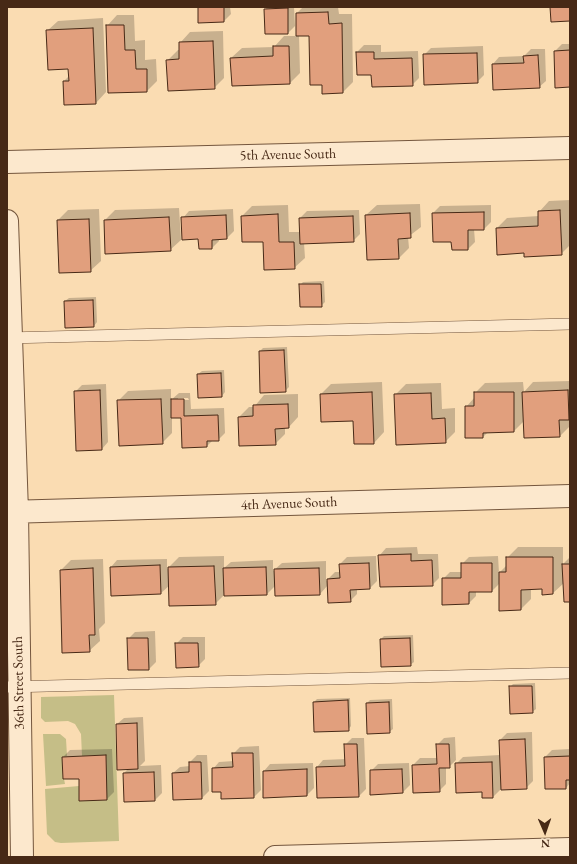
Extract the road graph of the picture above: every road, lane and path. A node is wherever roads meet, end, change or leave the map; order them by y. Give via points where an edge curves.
1 (570, 148) edge
2 (7, 162) edge
3 (7, 221) edge
4 (570, 324) edge
5 (9, 338) edge
6 (570, 496) edge
7 (12, 512) edge
8 (570, 674) edge
9 (13, 687) edge
10 (570, 849) edge
11 (398, 856) edge
12 (22, 857) edge
13 (275, 857) edge

1 - 2 street, 5th Avenue South
3 - 5 street, 36th Street South
4 - 5 lane
5 - 7 street, 36th Street South
6 - 7 street, 4th Avenue South
7 - 9 street, 36th Street South
8 - 9 lane
9 - 12 street, 36th Street South
10 - 11 street
11 - 13 street

